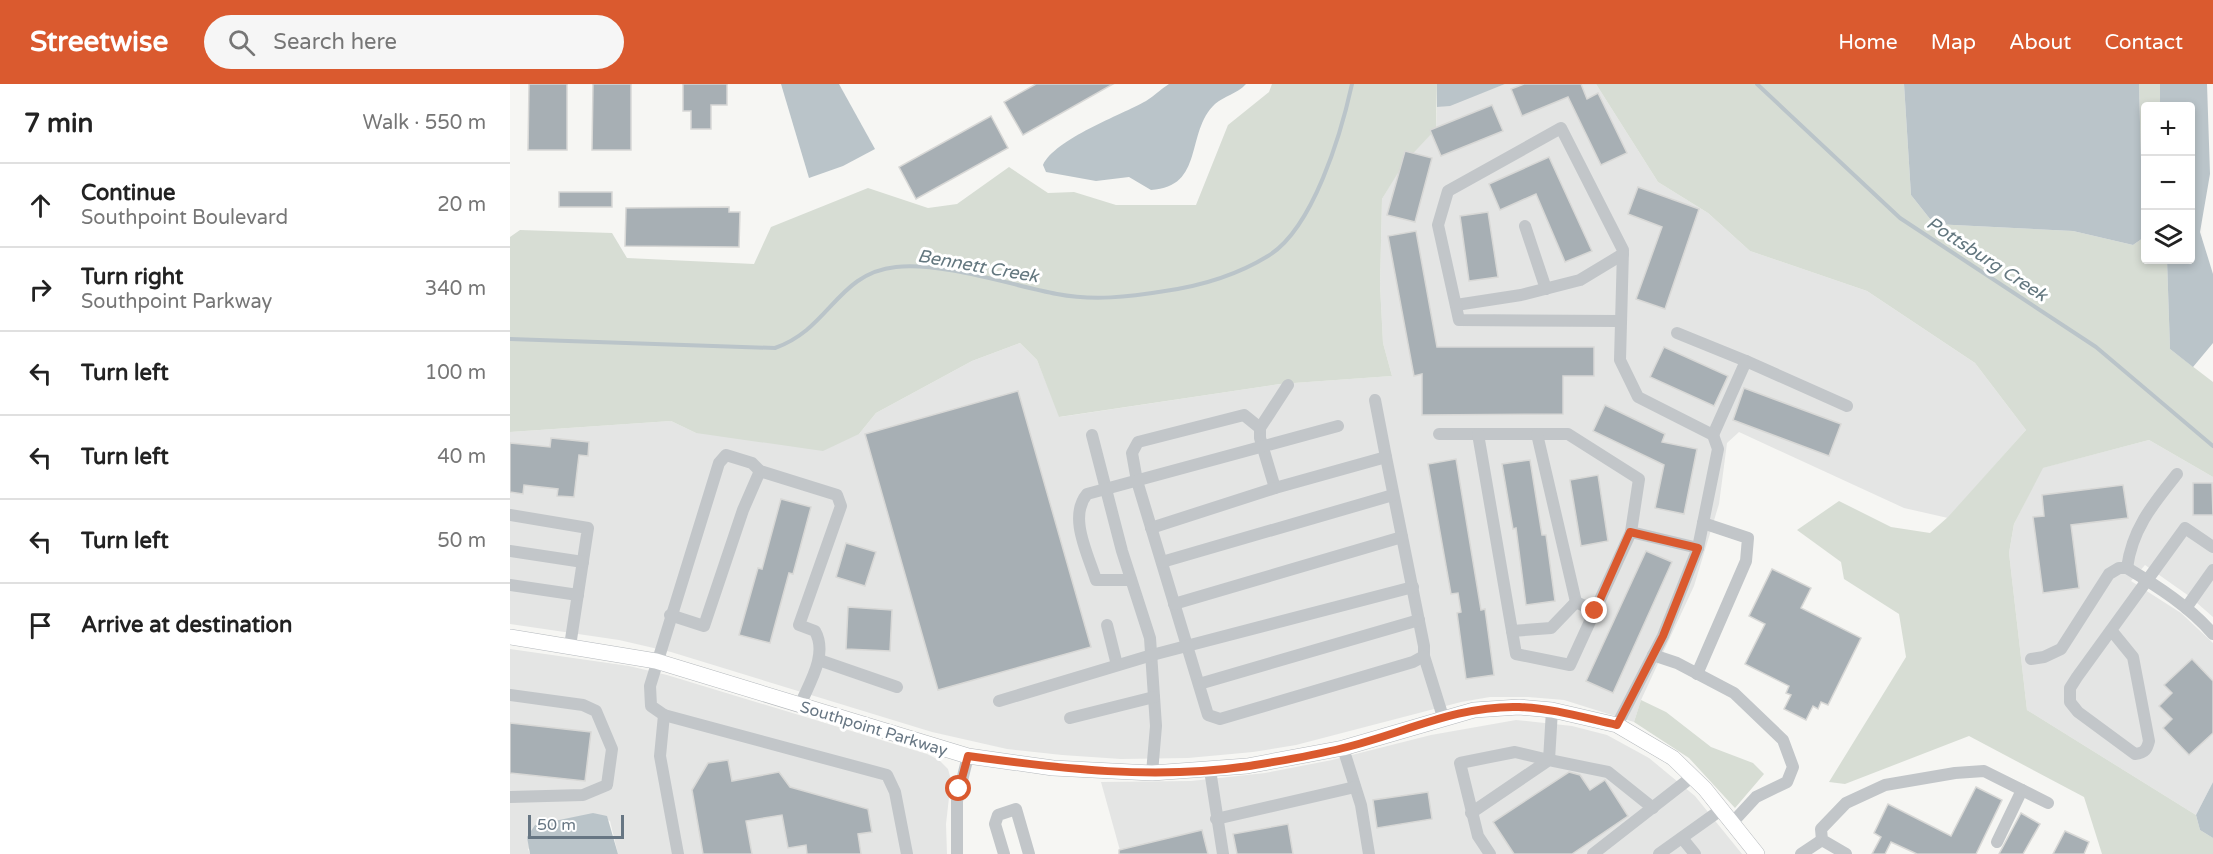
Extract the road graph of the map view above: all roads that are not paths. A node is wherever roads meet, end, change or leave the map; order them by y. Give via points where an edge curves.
1 (1525, 226) dead end
2 (1623, 254) junction
3 (1546, 289) junction
4 (1456, 305) junction
5 (1620, 321) junction
6 (1677, 333) dead end
7 (1746, 361) junction
8 (1288, 385) dead end
9 (1375, 400) dead end
10 (1847, 406) dead end
11 (1338, 426) dead end
12 (1260, 428) junction
13 (1439, 434) dead end
14 (1478, 434) junction
15 (1537, 434) junction
16 (1092, 435) dead end
17 (1713, 435) junction
18 (1263, 449) junction
19 (1386, 457) junction
20 (760, 471) junction
21 (2177, 474) dead end
22 (1137, 481) junction
23 (1275, 488) junction
24 (1106, 489) junction
25 (1393, 495) junction
26 (510, 515) edge
27 (1703, 523) junction
28 (1151, 528) junction
29 (1630, 532) junction
30 (1402, 537) junction
31 (2213, 547) edge
32 (1698, 548) junction
33 (510, 551) edge
34 (583, 562) junction
35 (1162, 562) junction
36 (2127, 568) junction
37 (2213, 570) edge
38 (1131, 580) junction
39 (2146, 582) junction
40 (510, 585) edge
41 (1413, 587) junction
42 (578, 595) junction
43 (1576, 602) junction
44 (1174, 604) junction
45 (2186, 608) junction
46 (1595, 611) junction
47 (670, 615) junction
48 (1419, 620) junction
49 (1107, 625) dead end
50 (1512, 630) junction
51 (2111, 630) junction
52 (2213, 634) edge
53 (510, 638) edge
54 (1187, 645) junction
55 (570, 646) junction
56 (1152, 655) junction
57 (1653, 655) junction
58 (1424, 656) junction
59 (2031, 659) dead end
60 (819, 660) junction
61 (656, 661) junction
62 (1117, 665) junction
63 (1697, 674) junction
64 (1199, 684) junction
65 (897, 687) dead end
66 (510, 696) edge
67 (1154, 698) junction
68 (999, 701) dead end
69 (800, 705) junction
70 (1552, 710) junction
71 (664, 715) junction
72 (1443, 717) junction
73 (1070, 718) dead end
74 (1617, 725) junction
75 (1343, 748) junction
76 (968, 756) junction
77 (1549, 760) junction
78 (1210, 771) junction
79 (1152, 773) junction
80 (1693, 776) junction
81 (1355, 787) junction
82 (2022, 790) junction
83 (510, 796) edge
84 (2048, 803) dead end
85 (1653, 807) junction
86 (1722, 809) junction
87 (1471, 813) junction
88 (1216, 819) junction
89 (1732, 823) junction
90 (1682, 838) junction
91 (1822, 840) junction
92 (1996, 842) dead end
93 (678, 854) edge
94 (907, 854) edge
95 (957, 854) edge
96 (1004, 854) edge
97 (1029, 854) edge
98 (1223, 854) edge
99 (1369, 854) edge
100 (1490, 854) edge
101 (1593, 854) edge
102 (1659, 854) edge
103 (1695, 854) edge
104 (1757, 854) edge
105 (1801, 854) edge
106 (1846, 854) edge

1 - 3 street
2 - 3 street via 1580,279
2 - 4 street via 1561,128 1448,191 1438,225
2 - 5 street
3 - 4 street
4 - 5 street via 1459,320
5 - 17 street via 1620,360 1638,397
6 - 7 street
7 - 10 street
7 - 17 street
8 - 12 street
9 - 19 street
11 - 18 street
12 - 18 street
12 - 22 street via 1244,415 1138,442 1132,453
13 - 14 street
14 - 15 street
14 - 50 street
15 - 29 street via 1568,434 1639,479
15 - 43 street
16 - 24 street
17 - 27 street via 1718,449
18 - 22 street
18 - 23 street
19 - 23 street
19 - 25 street
20 - 47 street via 704,626
20 - 47 street via 752,462 726,455 719,462
20 - 60 street via 837,495 841,506 799,625 815,631 821,642
21 - 36 street via 2137,528
22 - 24 street
22 - 28 street
23 - 28 street
24 - 38 street
24 - 38 street via 1087,494 1077,515 1096,580
25 - 30 street
25 - 35 street
26 - 34 street via 588,528
27 - 32 street
27 - 63 street via 1748,538 1746,561
28 - 35 street
29 - 32 street
29 - 46 street
30 - 41 street
30 - 44 street
31 - 39 street via 2185,528
32 - 57 street
33 - 34 street
34 - 42 street
35 - 44 street
36 - 39 street
36 - 59 street via 2109,574 2061,649
37 - 45 street
38 - 56 street
39 - 45 street
39 - 51 street
40 - 42 street
41 - 48 street
41 - 54 street
42 - 55 street
43 - 46 street
43 - 50 street via 1551,627
44 - 54 street
45 - 52 street
46 - 50 street via 1570,665 1516,654
47 - 61 street
48 - 58 street
48 - 64 street
49 - 62 street
51 - 51 street via 2070,688 2070,702 2108,735 2135,754 2142,753 2149,741 2133,657
53 - 55 main road, Southpoint Parkway
54 - 56 street
54 - 64 street
55 - 61 main road, Southpoint Parkway
56 - 62 street
56 - 67 street
57 - 63 street
57 - 74 street
58 - 64 street via 1220,719 1208,716
58 - 72 street
60 - 65 street
60 - 69 street
61 - 69 main road, Southpoint Parkway
61 - 71 street via 650,686 651,706
62 - 68 street
63 - 89 street via 1734,693 1782,740 1793,767 1787,782 1756,797
66 - 83 street via 583,705 596,711 612,749 607,785 583,795
67 - 73 street
67 - 79 street
69 - 76 main road, Southpoint Parkway
70 - 72 main road, Southpoint Parkway via 1495,707
70 - 74 main road, Southpoint Parkway
70 - 77 street
71 - 93 street via 660,756
71 - 94 street via 887,775 895,792
72 - 75 main road, Southpoint Parkway
74 - 80 main road, Southpoint Parkway via 1656,746
75 - 78 main road, Southpoint Parkway
75 - 81 street
76 - 79 main road, Southpoint Parkway via 1053,768
76 - 95 street via 957,801
77 - 85 street via 1608,772
77 - 87 street
77 - 87 street via 1515,753 1460,763
78 - 79 main road, Southpoint Parkway
78 - 88 street
80 - 85 street
80 - 86 main road, Southpoint Parkway
81 - 88 street
81 - 99 street
82 - 84 street
82 - 91 street via 1984,771 1885,785 1846,803 1821,829
82 - 92 street
85 - 101 street
86 - 89 main road, Southpoint Parkway
86 - 90 street
87 - 100 street via 1478,836
88 - 98 street
89 - 104 main road, Southpoint Parkway
90 - 102 street
90 - 103 street
91 - 105 street
91 - 106 street
96 - 97 street via 995,824 998,814 1016,809

